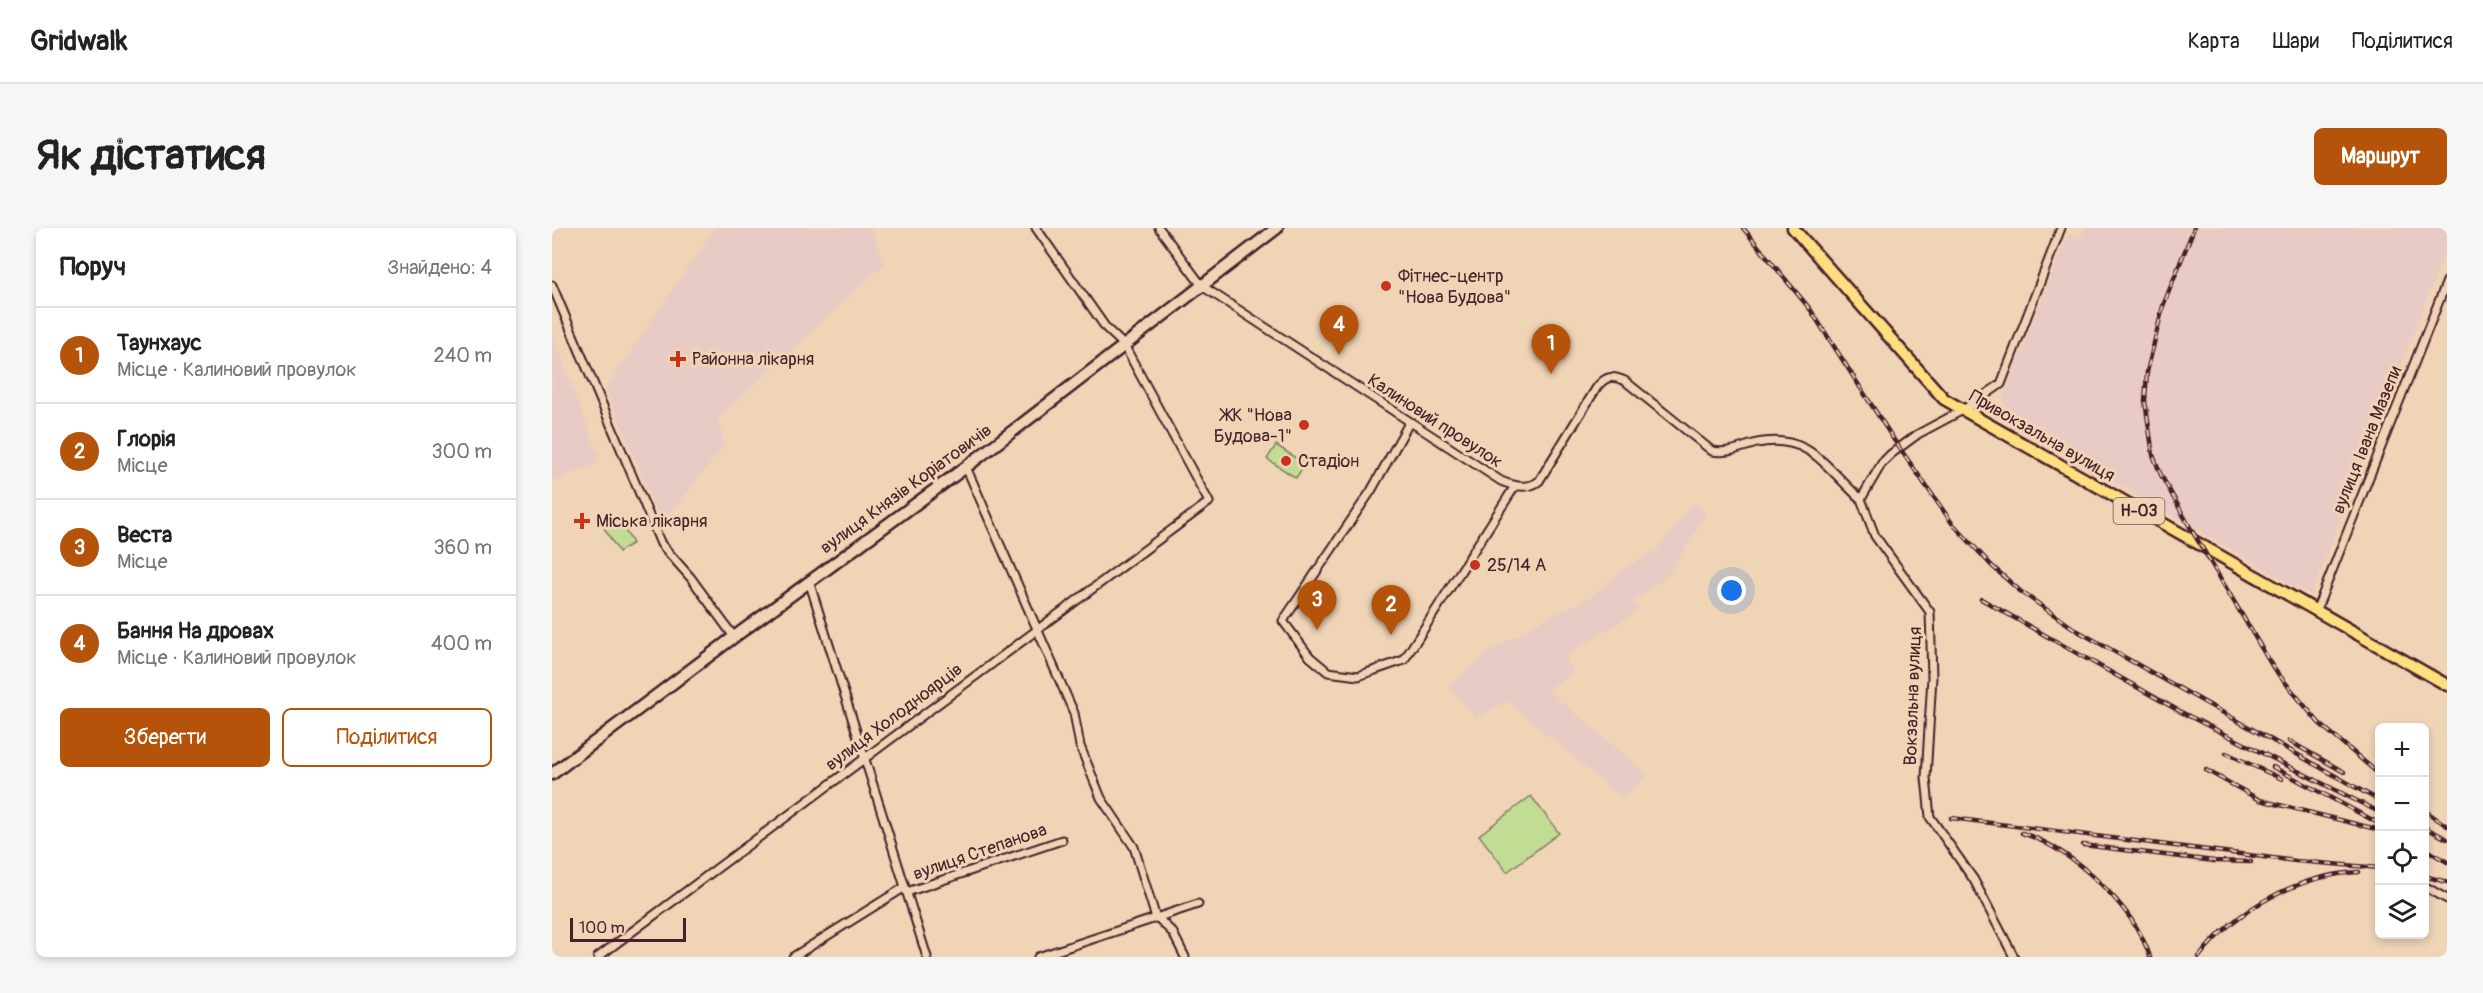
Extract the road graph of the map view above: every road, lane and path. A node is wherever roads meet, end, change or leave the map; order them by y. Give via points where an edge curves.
1 (1036, 228) edge
2 (1159, 228) edge
3 (1277, 228) edge
4 (1793, 228) edge
5 (2061, 228) edge
6 (2447, 281) edge
7 (552, 285) edge
8 (1202, 286) junction
9 (1124, 345) junction
10 (1963, 410) junction
11 (1409, 423) junction
12 (966, 467) junction
13 (1515, 486) junction
14 (1861, 499) junction
15 (809, 582) junction
16 (2316, 611) junction
17 (1035, 629) junction
18 (734, 637) junction
19 (2447, 685) edge
20 (865, 757) junction
21 (552, 774) edge
22 (1062, 840) dead end
23 (906, 889) junction
24 (2429, 889) edge
25 (2447, 899) edge
26 (1198, 903) dead end
27 (1157, 917) junction
28 (598, 957) edge
29 (793, 957) edge
30 (927, 957) edge
31 (1038, 957) edge
32 (1185, 957) edge
33 (2014, 957) edge

1 - 9 street via 1106,328
2 - 8 street, Калиновий провулок
3 - 8 main road, вулиця Князів Коріатовичів
4 - 10 main road, Привокзальна вулиця / Н-03 via 1944,399
5 - 10 street via 2001,384
6 - 16 street, вулиця Івана Мазепи
7 - 18 street via 661,544
8 - 9 main road, вулиця Князів Коріатовичів
8 - 11 street, Калиновий провулок
9 - 12 main road, вулиця Князів Коріатовичів
9 - 17 street, вулиця Холодноярців via 1209,502
10 - 14 street via 1891,454
10 - 16 main road, Привокзальна вулиця / Н-03
11 - 13 street, Калиновий провулок
11 - 13 street via 1371,491 1283,621 1310,657 1328,672 1358,676 1404,660
12 - 15 main road, вулиця Князів Коріатовичів
12 - 17 street
13 - 14 street, Калиновий провулок via 1539,481 1597,387 1604,378 1614,376 1712,451 1724,453 1778,441 1802,444
14 - 33 street, Вокзальна вулиця via 1875,536 1930,612 1932,677 1926,778 1930,817 1974,880
15 - 18 main road, вулиця Князів Коріатовичів
15 - 20 street
16 - 19 main road, Привокзальна вулиця / Н-03
17 - 20 street, вулиця Холодноярців
17 - 27 street via 1074,713 1080,746 1094,781 1134,847
18 - 21 main road, вулиця Князів Коріатовичів
20 - 23 street
20 - 28 street, вулиця Холодноярців
22 - 23 street, вулиця Степанова
23 - 29 street, вулиця Степанова
23 - 30 street
24 - 25 street
26 - 27 street
27 - 31 street
27 - 32 street via 1173,933

